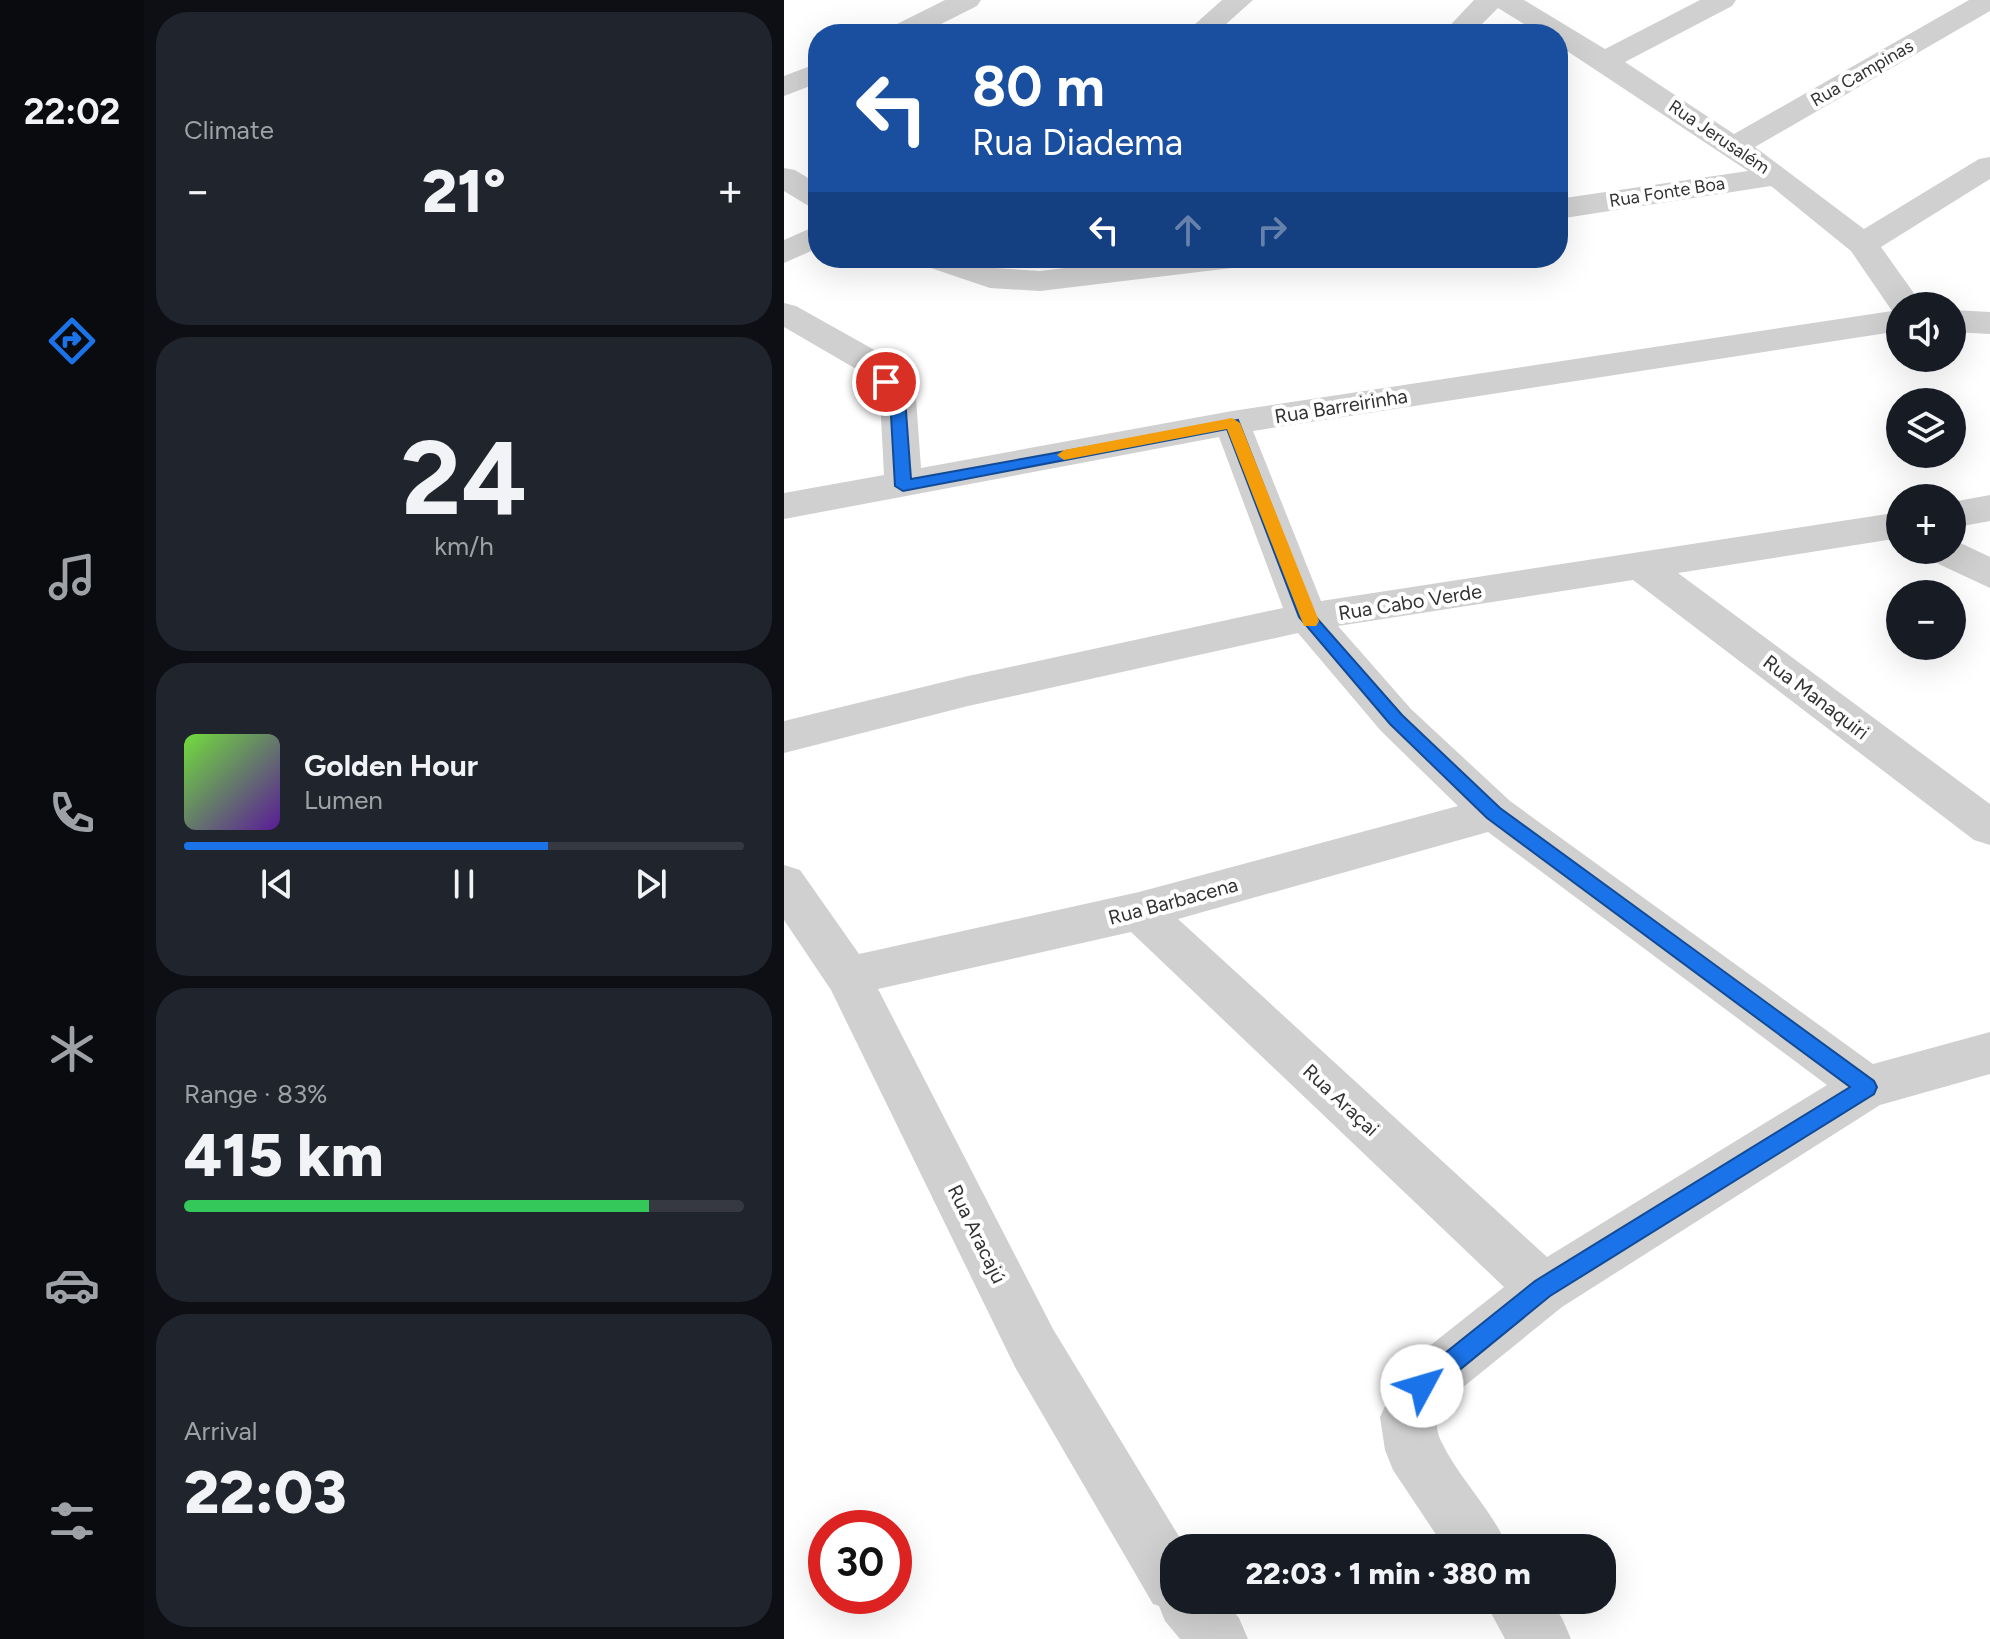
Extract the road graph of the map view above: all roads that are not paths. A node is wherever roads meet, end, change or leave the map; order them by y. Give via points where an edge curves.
1 (967, 0) edge
2 (1490, 0) edge
3 (1504, 0) edge
4 (1722, 0) edge
5 (1989, 0) edge
6 (1235, 1) edge
7 (919, 24) edge
8 (1209, 24) edge
9 (1466, 24) edge
10 (1543, 24) edge
11 (1568, 39) edge
12 (1604, 61) junction
13 (808, 76) edge
14 (784, 87) edge
15 (1735, 146) junction
16 (1990, 166) edge
17 (1777, 176) junction
18 (784, 177) edge
19 (808, 192) edge
20 (1568, 207) edge
21 (808, 240) edge
22 (1863, 244) junction
23 (784, 253) edge
24 (962, 268) edge
25 (1148, 268) edge
26 (1896, 292) edge
27 (784, 313) edge
28 (1886, 322) edge
29 (1966, 322) edge
30 (1990, 323) edge
31 (1232, 423) junction
32 (903, 486) junction
33 (784, 506) edge
34 (1990, 508) edge
35 (1966, 512) edge
36 (1886, 528) edge
37 (1966, 561) edge
38 (1641, 566) junction
39 (1990, 574) edge
40 (1307, 617) junction
41 (784, 737) edge
42 (1494, 813) junction
43 (1990, 828) edge
44 (784, 883) edge
45 (1139, 911) junction
46 (848, 976) junction
47 (1990, 1053) edge
48 (1867, 1087) junction
49 (1543, 1289) junction
50 (1470, 1534) edge
51 (1160, 1560) edge
52 (1197, 1614) edge
53 (1524, 1614) edge
54 (1218, 1639) edge
55 (1541, 1639) edge

1 - 7 street
2 - 9 street
3 - 10 street, Rua Jerusalém
4 - 12 street
5 - 15 street, Rua Campinas
6 - 8 street
11 - 12 street, Rua Jerusalém
12 - 15 street, Rua Jerusalém
13 - 14 street
15 - 17 street, Rua Jerusalém
16 - 22 street
17 - 20 street, Rua Fonte Boa
17 - 22 street, Rua Jerusalém
18 - 19 street
21 - 23 street
22 - 26 street, Rua Jerusalém
24 - 25 street via 990,278 1040,281
27 - 32 street via 875,365 898,398
28 - 31 street, Rua Barreirinha
29 - 30 street
31 - 32 street, Rua Barreirinha
31 - 40 street
32 - 33 street, Rua Barreirinha
34 - 35 street
36 - 38 street, Rua Cabo Verde
37 - 39 street
38 - 40 street, Rua Cabo Verde
38 - 43 street, Rua Manaquiri
40 - 41 street, Rua Cabo Verde
40 - 42 street via 1396,720
42 - 45 street, Rua Barbacena
42 - 48 street
44 - 46 street, Rua Aracajú
45 - 46 street, Rua Barbacena
45 - 49 street, Rua Araçai
46 - 51 street, Rua Aracajú via 1034,1348
47 - 48 street
48 - 49 street
49 - 50 street via 1422,1386 1408,1417 1413,1450
52 - 54 street
53 - 55 street

